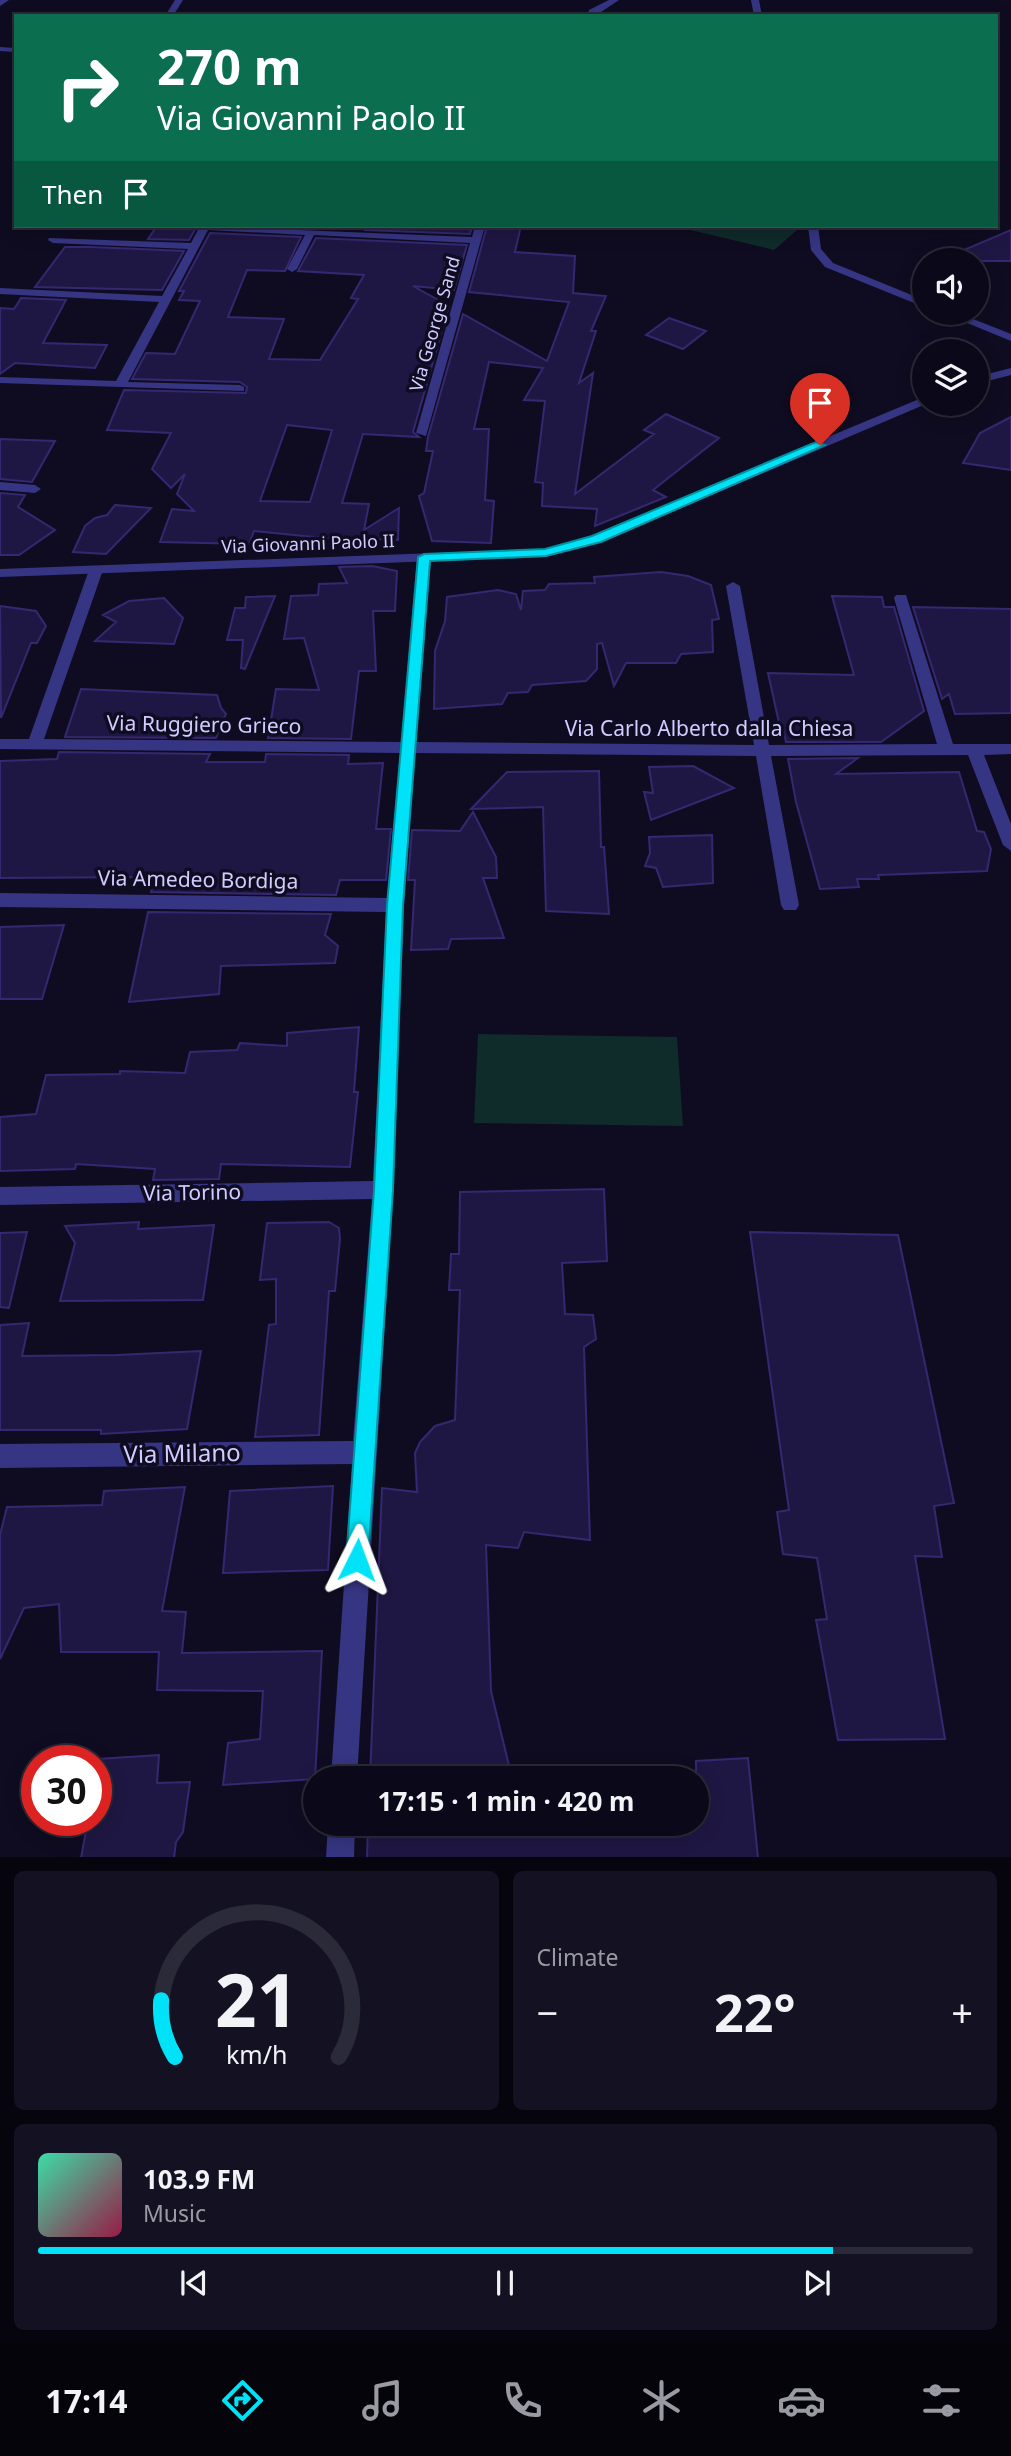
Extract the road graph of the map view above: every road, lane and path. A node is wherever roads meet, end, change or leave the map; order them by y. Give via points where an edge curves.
1 (5, 0) edge
2 (615, 0) edge
3 (0, 4) edge
4 (592, 14) edge
5 (203, 228) edge
6 (240, 228) edge
7 (480, 228) edge
8 (813, 228) edge
9 (311, 232) junction
10 (53, 240) dead end
11 (477, 240) junction
12 (192, 246) junction
13 (292, 269) dead end
14 (0, 291) edge
15 (163, 299) junction
16 (912, 299) edge
17 (978, 325) edge
18 (1011, 338) edge
19 (1011, 370) edge
20 (989, 377) edge
21 (1011, 377) edge
22 (0, 380) edge
23 (989, 380) edge
24 (120, 385) junction
25 (240, 389) dead end
26 (912, 406) edge
27 (422, 433) dead end
28 (0, 486) edge
29 (35, 489) dead end
30 (424, 557) junction
31 (96, 570) junction
32 (0, 573) edge
33 (733, 586) dead end
34 (901, 598) dead end
35 (0, 744) edge
36 (36, 744) junction
37 (407, 748) junction
38 (1011, 749) edge
39 (947, 750) junction
40 (974, 750) junction
41 (762, 751) junction
42 (1011, 845) edge
43 (0, 900) edge
44 (395, 905) junction
45 (790, 905) dead end
46 (383, 1190) junction
47 (0, 1196) edge
48 (364, 1452) junction
49 (0, 1457) edge
50 (345, 1766) edge
51 (341, 1836) edge
52 (340, 1857) edge

1 - 3 street
2 - 4 street
5 - 12 street
6 - 9 street
7 - 11 street, Via George Sand
8 - 16 street via 816,250 829,265
9 - 11 street
9 - 13 street
10 - 12 street
11 - 27 street, Via George Sand
12 - 15 street
14 - 15 street
15 - 24 street
17 - 18 street
19 - 20 street
21 - 23 street
22 - 24 street
24 - 25 street
26 - 30 street, Via Giovanni Paolo II via 596,539 546,553
28 - 29 street
30 - 31 street, Via Giovanni Paolo II
30 - 37 street
31 - 32 street, Via Giovanni Paolo II
31 - 36 street
33 - 41 street
34 - 39 street
35 - 36 street, Via Ruggiero Grieco
36 - 37 street, Via Ruggiero Grieco
37 - 41 street, Via Carlo Alberto dalla Chiesa
37 - 44 street
38 - 40 street, Via Carlo Alberto dalla Chiesa
39 - 40 street, Via Carlo Alberto dalla Chiesa
39 - 41 street, Via Carlo Alberto dalla Chiesa
40 - 42 street
41 - 45 street
43 - 44 street, Via Amedeo Bordiga
44 - 46 street
46 - 47 street, Via Torino
46 - 48 street
48 - 49 street, Via Milano
48 - 50 street
51 - 52 street

